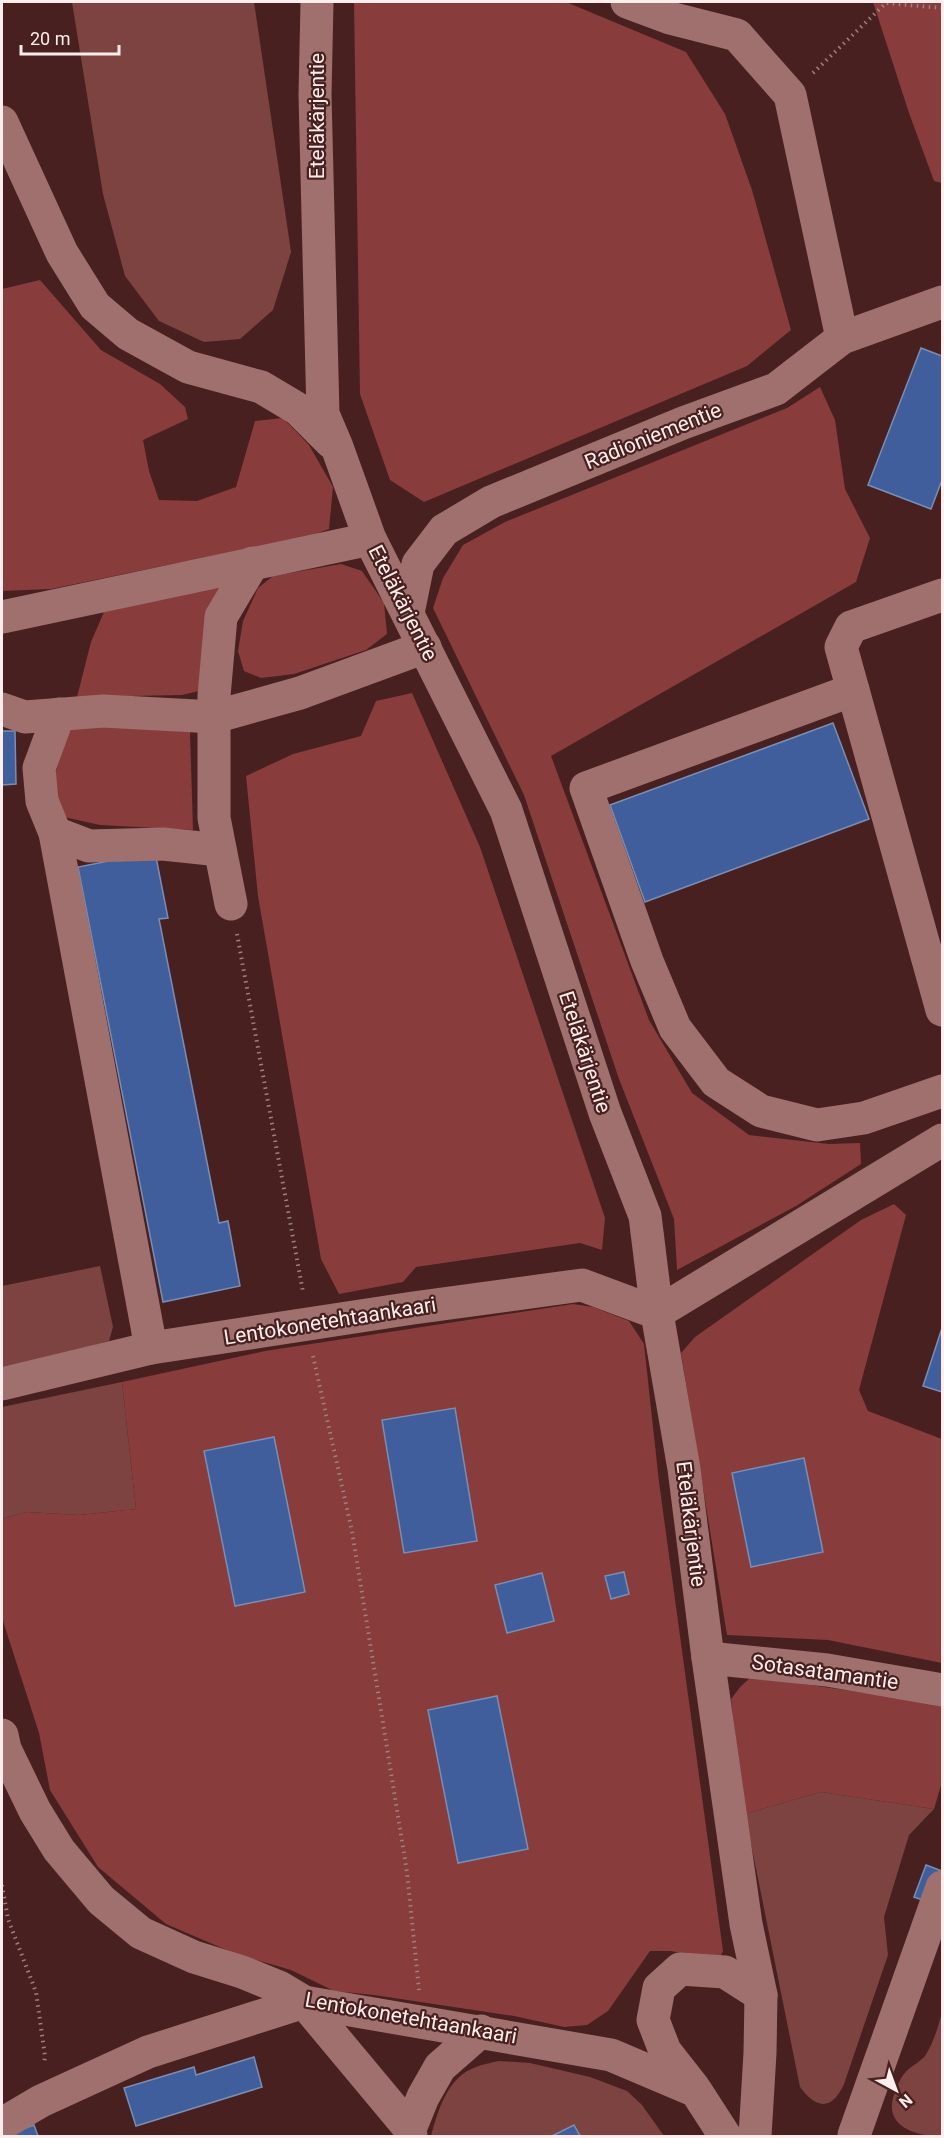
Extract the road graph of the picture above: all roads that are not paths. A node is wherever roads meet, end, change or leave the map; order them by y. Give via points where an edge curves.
1 (317, 2) edge
2 (627, 2) edge
3 (2, 122) edge
4 (942, 302) edge
5 (843, 338) junction
6 (337, 447) junction
7 (370, 539) junction
8 (252, 563) junction
9 (942, 596) edge
10 (408, 613) junction
11 (2, 617) edge
12 (425, 647) junction
13 (853, 690) junction
14 (2, 709) edge
15 (60, 714) junction
16 (214, 717) junction
17 (55, 832) junction
18 (220, 850) junction
19 (231, 904) road end
20 (942, 1010) edge
21 (942, 1090) edge
22 (942, 1140) edge
23 (657, 1313) junction
24 (151, 1348) junction
25 (2, 1384) edge
26 (708, 1658) junction
27 (942, 1690) edge
28 (3, 1744) edge
29 (942, 1887) edge
30 (942, 1943) edge
31 (761, 1995) junction
32 (304, 2002) junction
33 (481, 2031) junction
34 (886, 2042) junction
35 (696, 2091) junction
36 (2, 2124) edge
37 (411, 2133) edge
38 (725, 2136) edge
39 (755, 2136) edge
40 (854, 2136) edge

1 - 6 street, Eteläkärjentie via 315,95 323,414
2 - 5 street via 737,35 790,95
3 - 6 street via 62,254 95,306 128,334 188,367 261,387 298,409
4 - 5 street, Radioniementie
5 - 10 street, Radioniementie via 776,389 491,502 444,530 418,564
6 - 7 street, Eteläkärjentie
7 - 8 street
7 - 10 street, Eteläkärjentie
8 - 11 street
8 - 16 street via 221,617
9 - 13 street via 851,627 841,647
10 - 12 street, Eteläkärjentie
12 - 16 street via 300,693
12 - 23 street, Eteläkärjentie via 506,810 604,1113 645,1216
13 - 20 street
13 - 21 street via 586,788 675,1028 716,1082 761,1111 817,1125 864,1118
14 - 15 street via 25,717
15 - 16 street via 103,711
15 - 17 street via 39,768 42,801
16 - 18 street via 214,818
17 - 18 street via 89,846 164,844
17 - 24 street
18 - 19 street
22 - 23 street
23 - 24 street, Lentokonetehtaankaari via 582,1285
23 - 26 street, Eteläkärjentie via 684,1469
24 - 25 street, Lentokonetehtaankaari
26 - 27 street, Sotasatamantie via 827,1670
26 - 31 street, Eteläkärjentie via 746,1924
28 - 32 street, Lentokonetehtaankaari via 35,1811 59,1850 101,1900 141,1933 194,1957 279,1987
29 - 34 street
30 - 34 street via 919,2007
31 - 35 street via 725,1972 680,1970 658,1988 653,2020 665,2050
31 - 39 street, Eteläkärjentie
32 - 33 street, Lentokonetehtaankaari
32 - 36 street via 148,2052
32 - 37 street
33 - 35 street, Lentokonetehtaankaari via 611,2055
33 - 37 street via 440,2067 423,2097
34 - 40 street
35 - 38 street

